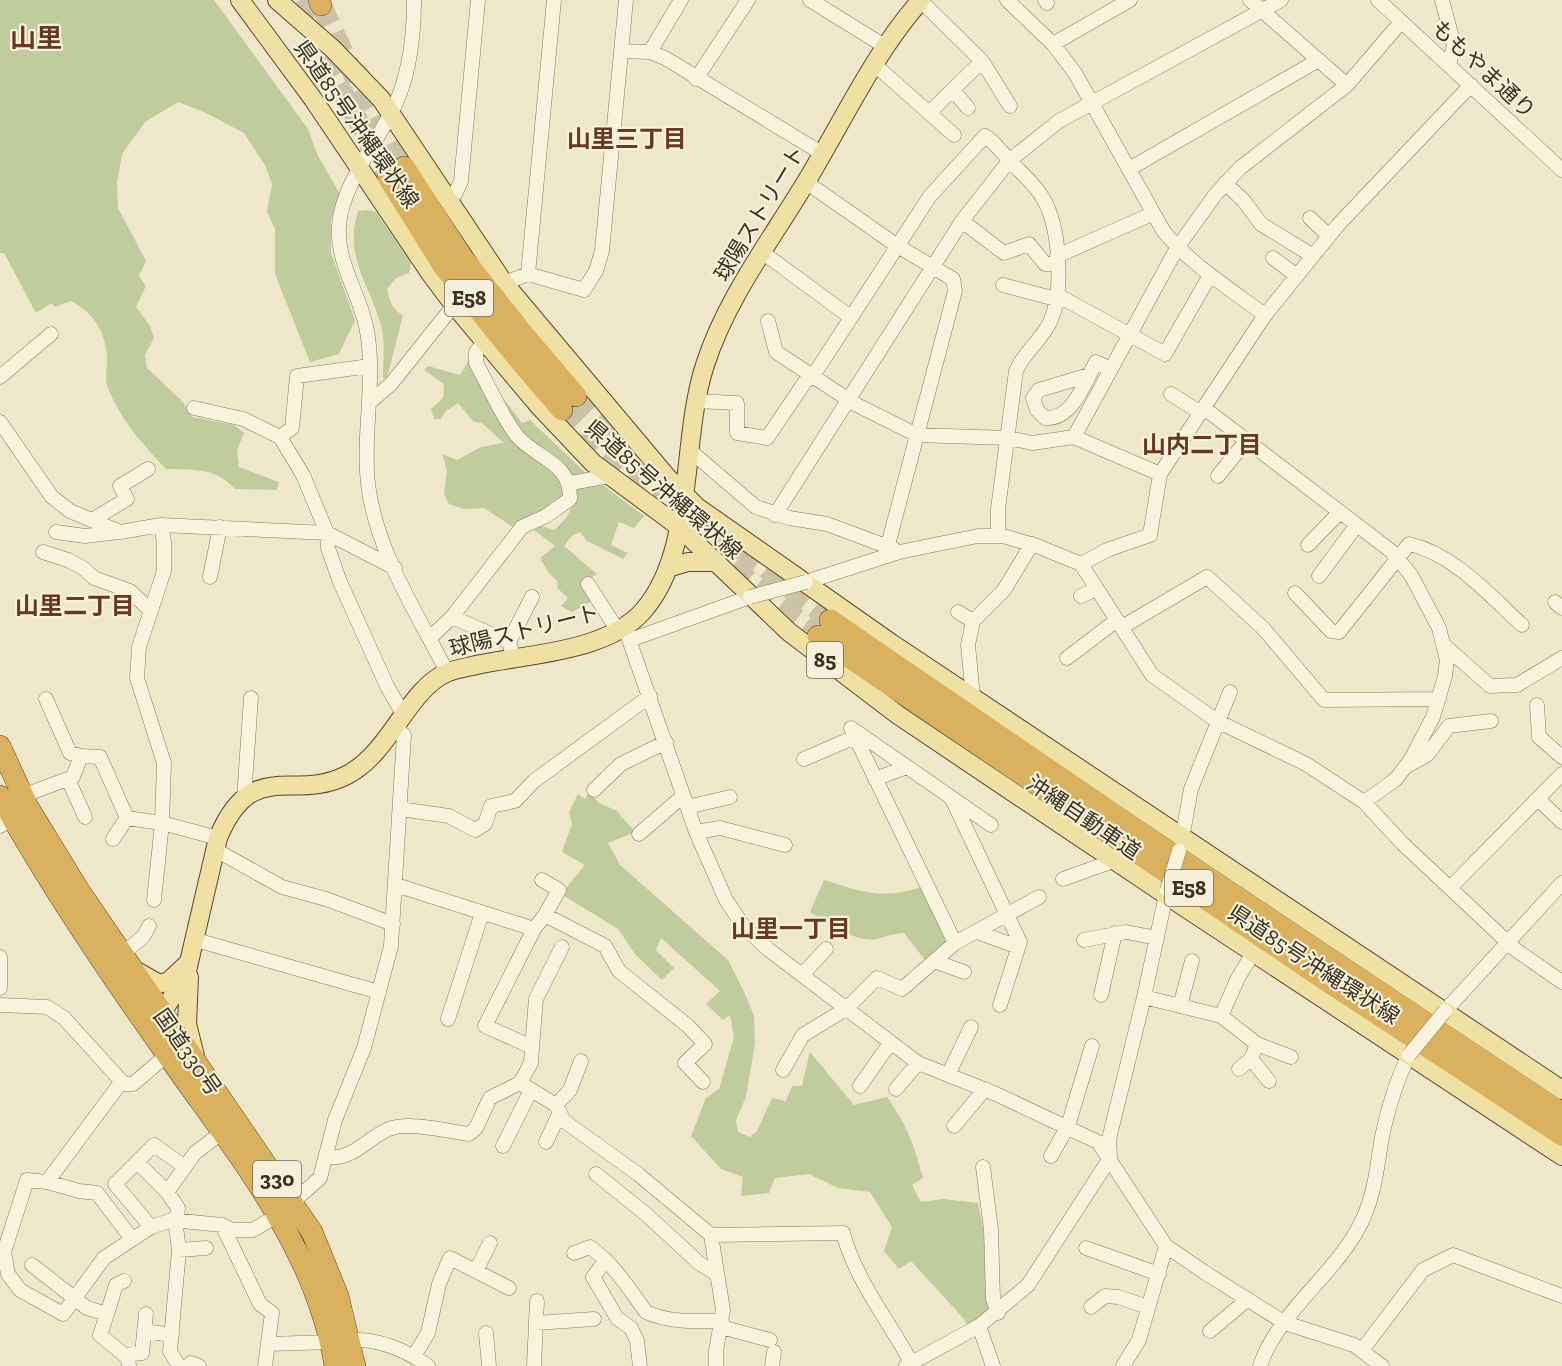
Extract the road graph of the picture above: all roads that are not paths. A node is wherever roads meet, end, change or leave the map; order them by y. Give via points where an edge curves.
1 (240, 0) edge
2 (277, 0) edge
3 (414, 0) edge
4 (478, 0) edge
5 (554, 0) edge
6 (626, 0) edge
7 (681, 0) edge
8 (748, 0) edge
9 (811, 0) edge
10 (921, 0) edge
11 (1006, 0) edge
12 (1130, 0) edge
13 (1250, 0) edge
14 (1281, 0) edge
15 (1378, 0) edge
16 (1442, 0) edge
17 (1262, 11) junction
18 (1401, 22) junction
19 (1053, 44) junction
20 (886, 47) junction
21 (621, 51) junction
22 (650, 52) junction
23 (982, 61) junction
24 (1317, 62) junction
25 (875, 65) junction
26 (1449, 65) junction
27 (696, 79) junction
28 (1347, 85) junction
29 (1471, 85) junction
30 (953, 90) junction
31 (1091, 103) junction
32 (1010, 106) dead end
33 (968, 108) dead end
34 (392, 112) junction
35 (929, 112) junction
36 (954, 135) dead end
37 (823, 154) junction
38 (1009, 161) junction
39 (359, 167) junction
40 (1129, 169) junction
41 (1562, 170) edge
42 (396, 172) tunnel mouth
43 (806, 182) junction
44 (1225, 183) junction
45 (447, 200) junction
46 (1152, 214) junction
47 (1310, 218) dead end
48 (962, 221) junction
49 (1329, 236) junction
50 (896, 245) junction
51 (1177, 248) junction
52 (762, 252) junction
53 (1313, 256) junction
54 (1273, 258) dead end
55 (1057, 260) junction
56 (934, 267) junction
57 (528, 274) junction
58 (1210, 275) junction
59 (1297, 276) junction
60 (504, 283) junction
61 (1003, 285) dead end
62 (1057, 297) junction
63 (454, 305) junction
64 (1265, 315) junction
65 (849, 316) junction
66 (768, 321) dead end
67 (51, 334) dead end
68 (1129, 336) junction
69 (484, 343) junction
70 (370, 366) junction
71 (1112, 369) junction
72 (1089, 375) dead end
73 (813, 376) junction
74 (0, 377) edge
75 (1171, 394) dead end
76 (696, 401) junction
77 (849, 401) junction
78 (370, 402) junction
79 (569, 403) tunnel mouth
80 (194, 408) dead end
81 (1202, 410) junction
82 (0, 422) edge
83 (917, 435) junction
84 (280, 437) junction
85 (1074, 437) junction
86 (1008, 438) junction
87 (1246, 441) junction
88 (688, 449) junction
89 (148, 469) dead end
90 (1160, 474) junction
91 (609, 476) junction
92 (1218, 476) dead end
93 (571, 483) junction
94 (683, 494) junction
95 (1339, 513) junction
96 (775, 515) junction
97 (92, 520) junction
98 (161, 525) junction
99 (678, 526) junction
100 (1356, 526) junction
101 (220, 527) junction
102 (56, 532) dead end
103 (120, 532) junction
104 (327, 532) junction
105 (80, 536) junction
106 (998, 536) junction
107 (1032, 544) junction
108 (1308, 545) dead end
109 (894, 548) junction
110 (43, 552) dead end
111 (1398, 558) junction
112 (68, 560) junction
113 (717, 562) junction
114 (1081, 564) junction
115 (395, 568) junction
116 (668, 568) junction
117 (1319, 576) dead end
118 (210, 577) dead end
119 (806, 582) junction
120 (588, 584) dead end
121 (1097, 589) junction
122 (1295, 593) dead end
123 (1081, 596) dead end
124 (531, 597) dead end
125 (750, 597) junction
126 (151, 611) junction
127 (957, 612) dead end
128 (452, 617) junction
129 (973, 621) junction
130 (1119, 624) junction
131 (1522, 625) dead end
132 (624, 633) junction
133 (430, 638) junction
134 (1444, 646) junction
135 (511, 650) junction
136 (1067, 658) dead end
137 (1562, 658) edge
138 (447, 672) junction
139 (1230, 692) dead end
140 (650, 696) junction
141 (973, 697) junction
142 (251, 698) dead end
143 (46, 699) dead end
144 (1439, 699) junction
145 (1537, 705) dead end
146 (400, 721) junction
147 (1217, 721) junction
148 (1491, 721) dead end
149 (855, 737) junction
150 (666, 742) junction
151 (0, 746) edge
152 (81, 756) junction
153 (1562, 757) edge
154 (804, 759) dead end
155 (1407, 766) junction
156 (907, 767) junction
157 (1562, 774) edge
158 (68, 779) junction
159 (875, 779) junction
160 (594, 790) dead end
161 (0, 796) edge
162 (730, 797) dead end
163 (951, 797) junction
164 (244, 798) junction
165 (1539, 800) junction
166 (685, 801) junction
167 (1364, 802) junction
168 (400, 808) junction
169 (16, 812) edge
170 (85, 817) dead end
171 (127, 818) junction
172 (1562, 822) edge
173 (162, 823) junction
174 (991, 825) dead end
175 (696, 832) junction
176 (639, 834) dead end
177 (113, 839) dead end
178 (217, 844) junction
179 (1181, 844) junction
180 (785, 845) dead end
181 (1116, 860) junction
182 (1063, 879) dead end
183 (542, 880) dead end
184 (1562, 884) edge
185 (396, 885) junction
186 (1450, 888) junction
187 (1166, 892) junction
188 (1039, 897) dead end
189 (154, 900) dead end
190 (482, 913) junction
191 (545, 915) junction
192 (1006, 917) junction
193 (393, 924) junction
194 (149, 926) dead end
195 (534, 929) junction
196 (977, 932) junction
197 (1115, 933) junction
198 (1157, 938) junction
199 (196, 939) junction
200 (1084, 940) dead end
201 (1507, 941) junction
202 (956, 943) junction
203 (562, 947) dead end
204 (1018, 947) junction
205 (826, 949) dead end
206 (1253, 953) junction
207 (0, 957) edge
208 (192, 958) junction
209 (126, 960) junction
210 (934, 961) junction
211 (1191, 961) dead end
212 (964, 972) dead end
213 (802, 975) junction
214 (1562, 982) edge
215 (0, 988) edge
216 (379, 992) junction
217 (1101, 995) dead end
218 (1144, 997) junction
219 (0, 1005) edge
220 (1000, 1005) dead end
221 (1180, 1006) junction
222 (846, 1010) junction
223 (1445, 1011) junction
224 (1221, 1016) junction
225 (152, 1017) junction
226 (448, 1019) dead end
227 (971, 1027) dead end
228 (890, 1043) junction
229 (1257, 1044) junction
230 (1092, 1046) dead end
231 (532, 1047) junction
232 (167, 1055) junction
233 (1409, 1055) junction
234 (1291, 1057) dead end
235 (1251, 1059) junction
236 (581, 1061) dead end
237 (918, 1063) junction
238 (197, 1064) junction
239 (783, 1070) dead end
240 (1239, 1070) dead end
241 (948, 1075) junction
242 (122, 1081) junction
243 (703, 1082) dead end
244 (1269, 1082) dead end
245 (526, 1086) junction
246 (860, 1086) dead end
247 (896, 1089) dead end
248 (985, 1089) junction
249 (1562, 1090) edge
250 (558, 1109) junction
251 (1562, 1113) edge
252 (954, 1126) dead end
253 (1068, 1126) junction
254 (221, 1133) junction
255 (1562, 1135) edge
256 (546, 1142) dead end
257 (503, 1146) dead end
258 (327, 1156) junction
259 (1051, 1156) dead end
260 (1562, 1156) edge
261 (1110, 1158) junction
262 (138, 1163) junction
263 (185, 1167) junction
264 (983, 1167) dead end
265 (596, 1174) dead end
266 (47, 1182) junction
267 (167, 1192) junction
268 (664, 1194) junction
269 (286, 1209) junction
270 (647, 1215) junction
271 (178, 1221) junction
272 (222, 1225) junction
273 (151, 1227) junction
274 (711, 1235) junction
275 (132, 1239) junction
276 (490, 1244) dead end
277 (1167, 1246) junction
278 (206, 1248) dead end
279 (1086, 1248) dead end
280 (179, 1250) junction
281 (574, 1253) dead end
282 (606, 1260) junction
283 (32, 1265) dead end
284 (476, 1271) junction
285 (715, 1273) junction
286 (1158, 1274) junction
287 (124, 1281) dead end
288 (509, 1287) dead end
289 (75, 1296) junction
290 (1562, 1296) edge
291 (1248, 1299) junction
292 (537, 1301) dead end
293 (1148, 1306) junction
294 (1092, 1307) dead end
295 (998, 1312) junction
296 (107, 1314) junction
297 (146, 1314) dead end
298 (594, 1320) dead end
299 (536, 1323) junction
300 (1285, 1323) junction
301 (722, 1324) junction
302 (979, 1326) junction
303 (144, 1331) junction
304 (1210, 1331) dead end
305 (486, 1333) dead end
306 (172, 1335) junction
307 (340, 1341) junction
308 (268, 1344) junction
309 (1362, 1350) junction
310 (772, 1353) edge
311 (414, 1356) junction
312 (127, 1360) edge
313 (909, 1365) edge
314 (179, 1366) edge
315 (188, 1366) edge
316 (200, 1366) edge
317 (265, 1366) edge
318 (335, 1366) edge
319 (355, 1366) edge
320 (428, 1366) edge
321 (489, 1366) edge
322 (534, 1366) edge
323 (640, 1366) edge
324 (716, 1366) edge
325 (993, 1366) edge
326 (1123, 1366) edge
327 (1260, 1366) edge
328 (1382, 1366) edge

1 - 39 main road, 県道85号沖縄環状線 / 85
2 - 34 main road, 県道85号沖縄環状線 / 85 via 333,49
3 - 34 street via 411,49
4 - 45 street via 461,181
5 - 57 street
6 - 21 street
7 - 22 street
8 - 27 street
9 - 20 street
10 - 20 main road, 球陽ストリート
10 - 23 street
11 - 19 street
12 - 19 street
13 - 17 street
14 - 17 street
15 - 18 street, ももやま通り
16 - 26 street via 1454,45
17 - 24 street
17 - 31 street
18 - 26 street, ももやま通り
18 - 28 street
19 - 31 street
20 - 25 main road, 球陽ストリート
21 - 22 street
21 - 57 street via 602,251 596,271 584,290
22 - 27 street
23 - 30 street
23 - 32 street
24 - 28 street
24 - 40 street
25 - 35 street
25 - 37 main road, 球陽ストリート
26 - 29 street, ももやま通り
27 - 37 street
28 - 44 street
29 - 41 street, ももやま通り
29 - 49 street
30 - 33 street
30 - 35 street
31 - 38 street
31 - 40 street
34 - 39 street
34 - 45 main road, 県道85号沖縄環状線 / 85
35 - 36 street
37 - 43 main road, 球陽ストリート
38 - 48 street
38 - 50 street via 985,136 930,195
38 - 55 street via 1045,202
39 - 63 main road, 県道85号沖縄環状線 / 85
39 - 70 street via 341,214 339,243 346,276 366,325
40 - 46 street
42 - 79 highway, E58 via 444,267 514,355
43 - 50 street
43 - 52 main road, 球陽ストリート
44 - 51 street
44 - 53 street via 1261,225
45 - 60 main road, 県道85号沖縄環状線 / 85
46 - 51 street
46 - 55 street
47 - 49 street
48 - 55 street via 1004,253 1029,244 1045,264
48 - 56 street
49 - 53 street
50 - 56 street
50 - 65 street
51 - 58 street
51 - 68 street
52 - 65 street
52 - 76 main road, 球陽ストリート via 715,338
53 - 59 street
54 - 59 street
55 - 62 street
56 - 77 street
56 - 83 street via 953,279 955,291
57 - 60 street
58 - 64 street
58 - 68 street via 1165,354
59 - 64 street
60 - 94 main road, 県道85号沖縄環状線 / 85
61 - 62 street
62 - 68 street
62 - 86 street via 1051,320 1023,355 1016,371
63 - 69 main road, 県道85号沖縄環状線 / 85
63 - 78 street via 392,384
64 - 81 street
65 - 73 street
66 - 73 street via 776,351
67 - 74 street
68 - 71 street
69 - 91 main road, 県道85号沖縄環状線 / 85 via 563,434
69 - 93 street via 476,352 476,363 517,435 560,469
70 - 78 street
70 - 84 street via 297,376 292,428
71 - 72 street via 1096,362
71 - 85 street
73 - 76 street via 767,438 737,433 736,403
73 - 77 street
75 - 81 street
76 - 88 main road, 球陽ストリート
77 - 83 street
77 - 96 street
78 - 115 street via 366,436 368,485 378,528
80 - 84 street via 243,420
81 - 87 street
81 - 90 street
82 - 97 street via 52,497 70,511
83 - 86 street
83 - 109 street
84 - 104 street via 303,475
85 - 86 street via 1032,443
85 - 90 street
86 - 106 street
87 - 92 street
87 - 95 street
88 - 94 main road, 球陽ストリート
88 - 96 street via 756,507
89 - 97 street via 120,486 127,499
90 - 114 street via 1150,536 1107,550
91 - 93 street
91 - 99 main road, 県道85号沖縄環状線 / 85
93 - 128 street via 570,499 522,527
94 - 99 main road, 球陽ストリート
94 - 119 main road, 県道85号沖縄環状線 / 85 via 714,521
95 - 100 street
95 - 108 street
96 - 109 street via 827,524
97 - 103 street
98 - 101 street
98 - 103 street
98 - 126 street via 164,571
99 - 113 main road, 県道85号沖縄環状線 / 85
99 - 116 main road, 球陽ストリート via 674,558
100 - 111 street
100 - 117 street
101 - 104 street
101 - 118 street
102 - 105 street
103 - 105 street
104 - 115 street
104 - 146 street via 339,582
105 - 112 street
106 - 107 street
106 - 109 street
107 - 114 street
107 - 129 street via 1004,590
109 - 119 street
110 - 112 street
111 - 122 street via 1339,632 1331,631
111 - 131 street via 1409,544 1427,551 1461,570
111 - 134 street via 1421,593
112 - 126 street via 94,578 130,591
113 - 116 main road via 688,562
113 - 125 main road, 県道85号沖縄環状線 / 85
114 - 121 street
115 - 133 street
116 - 132 main road, 球陽ストリート via 645,610
119 - 125 street, bridge
119 - 141 main road, 県道85号沖縄環状線 / 85
120 - 132 street
121 - 123 street
121 - 130 street
124 - 135 street
125 - 132 street
125 - 181 main road, 県道85号沖縄環状線 / 85 via 898,715
126 - 173 street via 139,647 137,678 164,763
127 - 129 street
128 - 133 street
128 - 135 street
129 - 141 street via 968,645
130 - 136 street
130 - 144 street via 1207,577 1263,628 1324,700
130 - 147 street via 1152,675
132 - 135 main road, 球陽ストリート via 582,645
132 - 140 street
133 - 138 street
134 - 137 street via 1490,686 1517,685
134 - 144 street via 1445,676
135 - 138 main road, 球陽ストリート
138 - 146 main road, 球陽ストリート via 435,680
139 - 147 street
140 - 150 street
140 - 168 street via 534,782 515,801 491,806 485,824 475,830 449,816
141 - 179 main road, 県道85号沖縄環状線 / 85
142 - 164 street
143 - 152 street via 70,753
144 - 155 street
145 - 153 street via 1539,737
146 - 164 main road, 球陽ストリート via 366,762 350,774 317,784 269,786
146 - 168 street via 404,735
147 - 167 street via 1306,764
147 - 179 street via 1191,789
148 - 155 street via 1449,726 1427,755
149 - 154 street
149 - 156 street via 850,728
149 - 159 street
150 - 160 street via 621,764
150 - 166 street
151 - 169 highway, 国道330号 / 330
152 - 158 street via 73,777
152 - 171 street via 100,757
155 - 167 street via 1395,780
156 - 159 street
156 - 163 street
157 - 165 street
158 - 169 street
158 - 170 street
159 - 202 street
161 - 169 highway, 国道330号 / 330
162 - 166 street
163 - 174 street
163 - 192 street
164 - 178 main road, 球陽ストリート via 226,819
165 - 172 street
165 - 186 street
166 - 175 street
166 - 176 street
167 - 186 street
168 - 185 street
169 - 209 highway, 国道330号 / 330
169 - 225 highway, 国道330号 / 330 via 60,898
171 - 173 street
171 - 177 street
173 - 178 street
173 - 189 street
175 - 180 street via 720,828
175 - 213 street via 726,900 744,927
178 - 193 street via 282,887 326,898
178 - 199 main road, 球陽ストリート
179 - 187 street, bridge
179 - 223 main road, 県道85号沖縄環状線 / 85
181 - 182 street
181 - 187 main road, 県道85号沖縄環状線 / 85
183 - 191 street via 559,890
184 - 201 street
185 - 190 street
185 - 193 street
186 - 201 street
187 - 198 street
187 - 206 main road, 県道85号沖縄環状線 / 85
188 - 192 street
190 - 195 street
190 - 226 street
191 - 195 street
191 - 243 street via 605,946 619,972 688,1026 705,1044 686,1063
192 - 196 street
192 - 204 street via 1020,942
193 - 216 street
194 - 209 street
195 - 231 street via 485,1026
196 - 202 street
196 - 204 street
197 - 198 street
197 - 200 street
197 - 217 street
198 - 218 street
199 - 208 main road, 球陽ストリート
199 - 216 street
201 - 214 street
201 - 223 street
202 - 210 street
203 - 231 street via 536,999
204 - 220 street
205 - 213 street
206 - 224 street
206 - 233 main road, 県道85号沖縄環状線 / 85
207 - 215 street
208 - 209 main road via 180,972 159,984
208 - 225 main road, 球陽ストリート via 179,989
208 - 238 main road via 187,1024
209 - 225 highway, 国道330号 / 330
210 - 212 street
210 - 222 street via 902,989 877,978
211 - 221 street
213 - 222 street
216 - 258 street
218 - 221 street
218 - 261 street via 1109,1139
219 - 242 street via 47,1007 64,1018
221 - 224 street
222 - 228 street
222 - 239 street via 803,1035
223 - 233 street, bridge
223 - 249 main road, 県道85号沖縄環状線 / 85
224 - 229 street
225 - 232 highway, 国道330号 / 330
225 - 238 highway, 国道330号 / 330
227 - 241 street
228 - 237 street
228 - 246 street
229 - 234 street
229 - 235 street
230 - 253 street
231 - 245 street
232 - 242 street via 133,1083
232 - 254 highway, 国道330号 / 330
233 - 260 main road, 県道85号沖縄環状線 / 85
233 - 300 street via 1386,1118 1375,1188 1364,1218 1336,1264
235 - 240 street
235 - 244 street
236 - 250 street
237 - 241 street
237 - 247 street
238 - 269 highway, 国道330号 / 330
241 - 248 street
242 - 266 street
245 - 250 street
245 - 257 street
245 - 258 street via 490,1098 476,1128 469,1134 392,1127 341,1158
248 - 252 street
248 - 253 street
250 - 256 street
250 - 268 street via 564,1121
251 - 255 highway, 沖縄自動車道 / E58 via 824,628 1330,983
253 - 259 street
253 - 261 street via 1098,1142
254 - 263 street via 195,1153
254 - 269 highway, 国道330号 / 330
258 - 269 street via 320,1178
261 - 277 street
261 - 295 street via 1028,1285
262 - 263 street via 154,1144
262 - 267 street
262 - 273 street via 115,1184
263 - 267 street
264 - 295 street via 992,1229 993,1299
265 - 270 street
266 - 275 street via 97,1193
266 - 289 street via 27,1180 4,1252 8,1274 20,1290 63,1314
267 - 271 street via 178,1208
268 - 270 street
268 - 274 street
269 - 272 street via 253,1230 232,1230
269 - 307 highway, 国道330号 / 330 via 312,1232 328,1267
270 - 285 street
271 - 272 street
271 - 273 street
271 - 280 street
272 - 308 street via 260,1304 272,1313
273 - 275 street
274 - 285 street
274 - 313 street via 843,1233 850,1255
275 - 289 street via 104,1258
276 - 284 street
277 - 286 street
277 - 291 street
278 - 280 street
279 - 286 street
280 - 306 street
281 - 282 street via 590,1247
282 - 301 street via 646,1312 674,1320
282 - 323 street via 593,1277 617,1318 631,1328
283 - 289 street
284 - 288 street
284 - 311 street via 450,1258 439,1284 428,1333
285 - 301 street via 721,1293
286 - 293 street
287 - 296 street via 116,1285
289 - 296 street via 87,1308
290 - 309 street via 1453,1255 1423,1270
291 - 300 street
291 - 304 street
292 - 299 street
293 - 294 street via 1105,1296
293 - 326 street via 1139,1340
295 - 302 street
296 - 312 street via 100,1335
297 - 303 street
298 - 299 street
299 - 322 street
300 - 309 street
300 - 327 street
301 - 310 street
301 - 324 street
302 - 313 street
302 - 325 street
303 - 306 street
303 - 312 street via 142,1353
305 - 321 street
306 - 314 street via 170,1351
307 - 308 street
307 - 311 street via 367,1338
307 - 318 highway, 国道330号 / 330
307 - 319 highway, 国道330号 / 330
308 - 317 street
309 - 328 street
311 - 320 street
315 - 316 street

